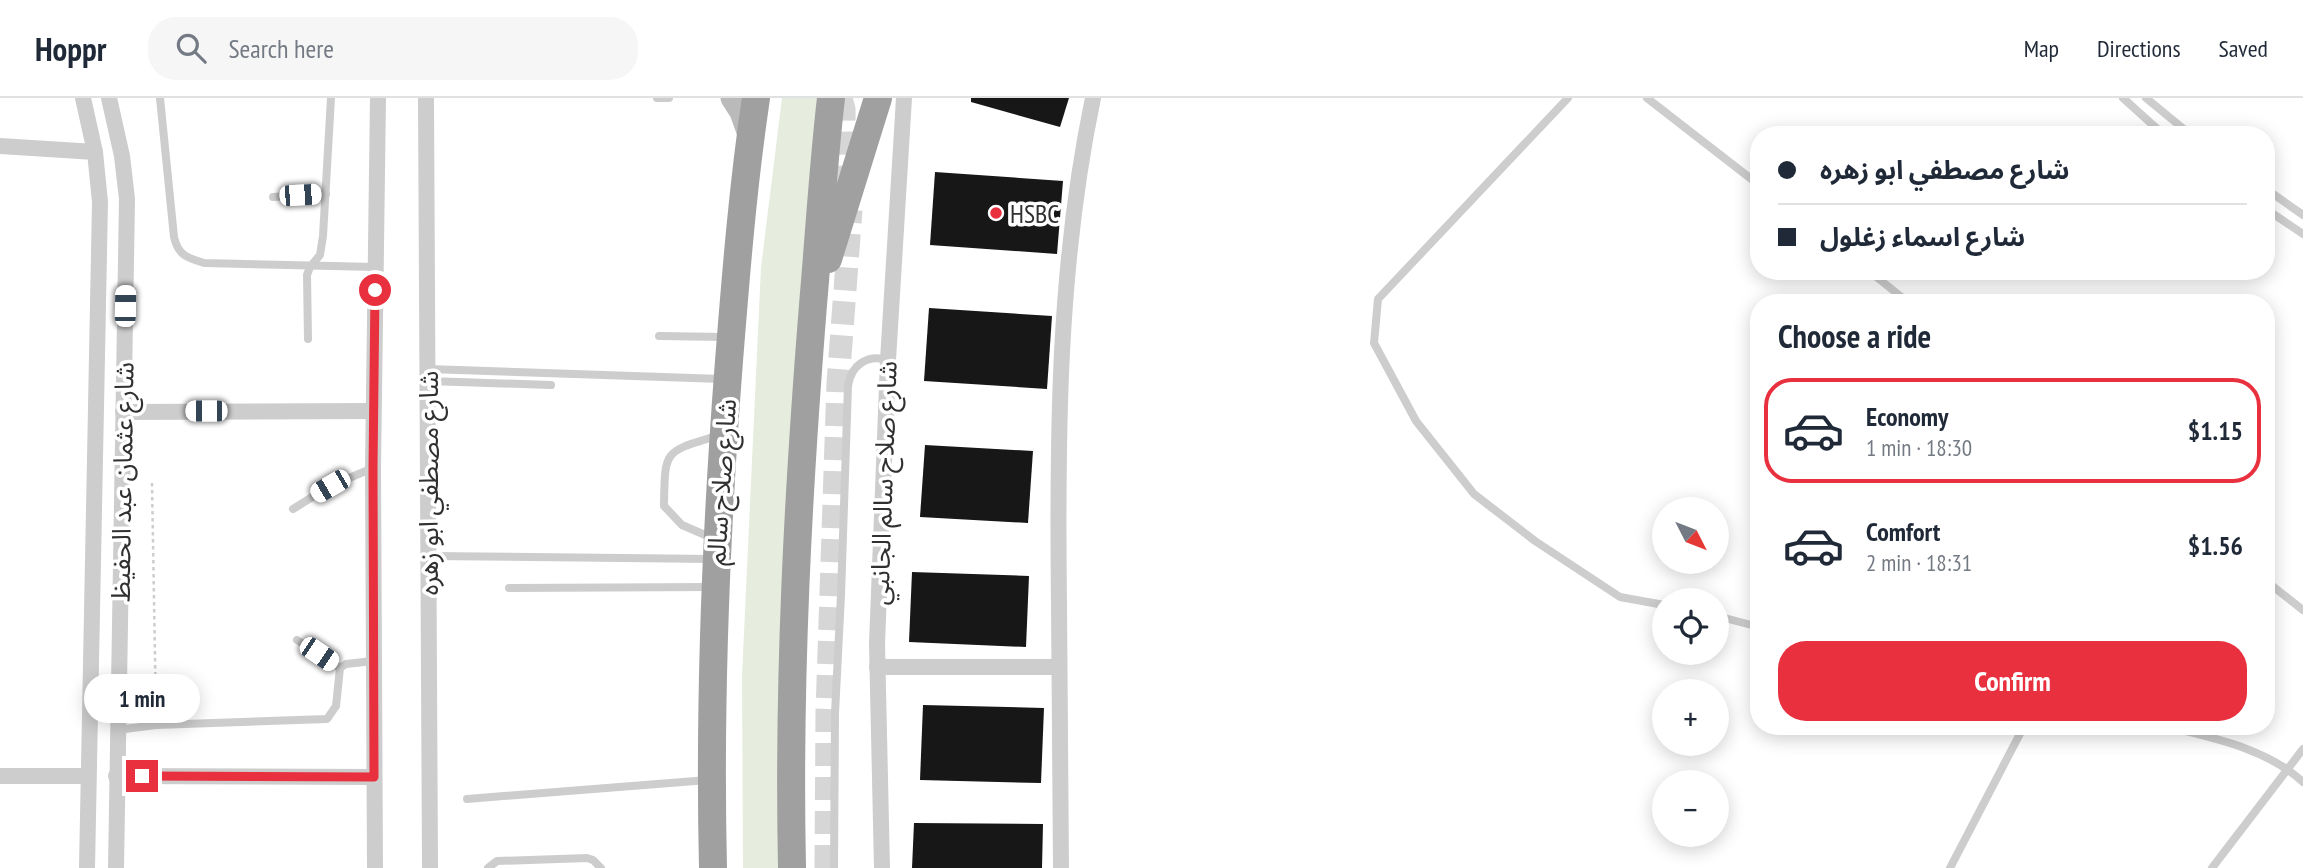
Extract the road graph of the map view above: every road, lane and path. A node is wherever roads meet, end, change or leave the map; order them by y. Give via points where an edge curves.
1 (83, 98) edge
2 (109, 98) edge
3 (160, 98) edge
4 (331, 98) edge
5 (378, 98) edge
6 (426, 98) edge
7 (657, 98) edge
8 (669, 98) edge
9 (732, 98) edge
10 (756, 98) edge
11 (831, 98) edge
12 (878, 98) edge
13 (904, 98) edge
14 (1093, 98) edge
15 (1568, 98) edge
16 (1647, 98) edge
17 (2123, 98) edge
18 (2146, 98) edge
19 (2154, 126) edge
20 (2180, 126) edge
21 (750, 137) junction
22 (0, 146) edge
23 (95, 152) junction
24 (1750, 178) edge
25 (326, 194) junction
26 (2275, 195) edge
27 (273, 197) dead end
28 (2275, 215) edge
29 (2303, 215) edge
30 (2303, 234) edge
31 (310, 267) junction
32 (376, 267) junction
33 (1880, 280) edge
34 (1898, 294) edge
35 (813, 308) junction
36 (659, 337) dead end
37 (731, 337) junction
38 (308, 339) dead end
39 (888, 360) junction
40 (428, 375) junction
41 (728, 380) junction
42 (551, 385) dead end
43 (373, 411) junction
44 (123, 412) junction
45 (724, 435) junction
46 (373, 468) junction
47 (152, 483) dead end
48 (293, 509) dead end
49 (717, 550) junction
50 (428, 555) junction
51 (715, 587) junction
52 (2275, 588) edge
53 (509, 589) dead end
54 (1652, 603) edge
55 (2303, 610) edge
56 (1729, 619) edge
57 (1750, 624) edge
58 (297, 640) dead end
59 (373, 662) junction
60 (877, 667) junction
61 (1059, 667) junction
62 (340, 668) junction
63 (156, 725) junction
64 (117, 730) junction
65 (2019, 735) edge
66 (2200, 735) edge
67 (2303, 749) edge
68 (2288, 768) junction
69 (0, 776) edge
70 (88, 776) junction
71 (116, 776) junction
72 (374, 777) junction
73 (711, 780) junction
74 (2303, 782) edge
75 (467, 799) dead end
76 (567, 863) edge
77 (531, 864) edge
78 (87, 868) edge
79 (116, 868) edge
80 (375, 868) edge
81 (430, 868) edge
82 (488, 868) edge
83 (601, 868) edge
84 (713, 868) edge
85 (793, 868) edge
86 (834, 868) edge
87 (882, 868) edge
88 (1061, 868) edge
89 (1950, 868) edge
90 (2211, 868) edge

1 - 23 street, شارع عثمان عبد الحفيظ
2 - 44 street, شارع عثمان عبد الحفيظ via 127,199
3 - 31 lane via 174,237 184,257 204,263
4 - 25 lane
5 - 32 street, شارع مصطفي ابو زهره
6 - 40 street, شارع مصطفي ابو زهره
7 - 8 lane
9 - 21 main road
10 - 21 highway, شارع صلاح سالم
11 - 35 highway
12 - 35 highway
13 - 39 street, شارع صلاح سالم الجانبي
14 - 61 street via 1070,248 1060,353
15 - 54 lane via 1378,299 1374,343 1416,421 1474,494 1620,597
16 - 24 lane
17 - 19 lane
18 - 20 lane
21 - 37 highway, شارع صلاح سالم
22 - 23 street
23 - 70 street, شارع عثمان عبد الحفيظ via 100,202
25 - 27 lane
25 - 31 lane via 320,255
26 - 29 lane
28 - 30 lane
31 - 32 lane
31 - 38 lane
32 - 43 street, شارع مصطفي ابو زهره
33 - 34 lane
35 - 85 highway via 793,607
36 - 37 lane
37 - 41 highway, شارع صلاح سالم
39 - 60 street, شارع صلاح سالم الجانبي
39 - 86 lane via 874,358 861,363 851,373 848,386 835,713
40 - 41 lane
40 - 42 lane
40 - 50 street, شارع مصطفي ابو زهره
41 - 45 highway, شارع صلاح سالم
43 - 44 street
43 - 46 street, شارع مصطفي ابو زهره
44 - 64 street, شارع عثمان عبد الحفيظ
45 - 49 highway, شارع صلاح سالم
45 - 49 lane via 681,447 664,466 664,506
46 - 48 lane via 330,486
46 - 59 street, شارع مصطفي ابو زهره
47 - 63 path
49 - 50 lane
49 - 51 highway, شارع صلاح سالم
50 - 81 street, شارع مصطفي ابو زهره
51 - 53 lane
51 - 73 highway, شارع صلاح سالم
52 - 55 lane
56 - 57 lane
58 - 62 lane
59 - 62 lane
59 - 72 street, شارع مصطفي ابو زهره
60 - 61 street
60 - 87 street, شارع صلاح سالم الجانبي
61 - 88 street
62 - 63 lane via 335,706 327,719
63 - 64 lane
64 - 71 street, شارع عثمان عبد الحفيظ
65 - 89 lane
66 - 68 lane
67 - 68 lane
68 - 74 lane
68 - 90 lane
69 - 70 street
70 - 78 street, شارع عثمان عبد الحفيظ
71 - 72 street
71 - 79 street, شارع عثمان عبد الحفيظ
72 - 80 street, شارع مصطفي ابو زهره
73 - 75 lane
73 - 84 highway, شارع صلاح سالم
76 - 77 lane
76 - 83 lane via 593,860
77 - 82 lane via 496,861

